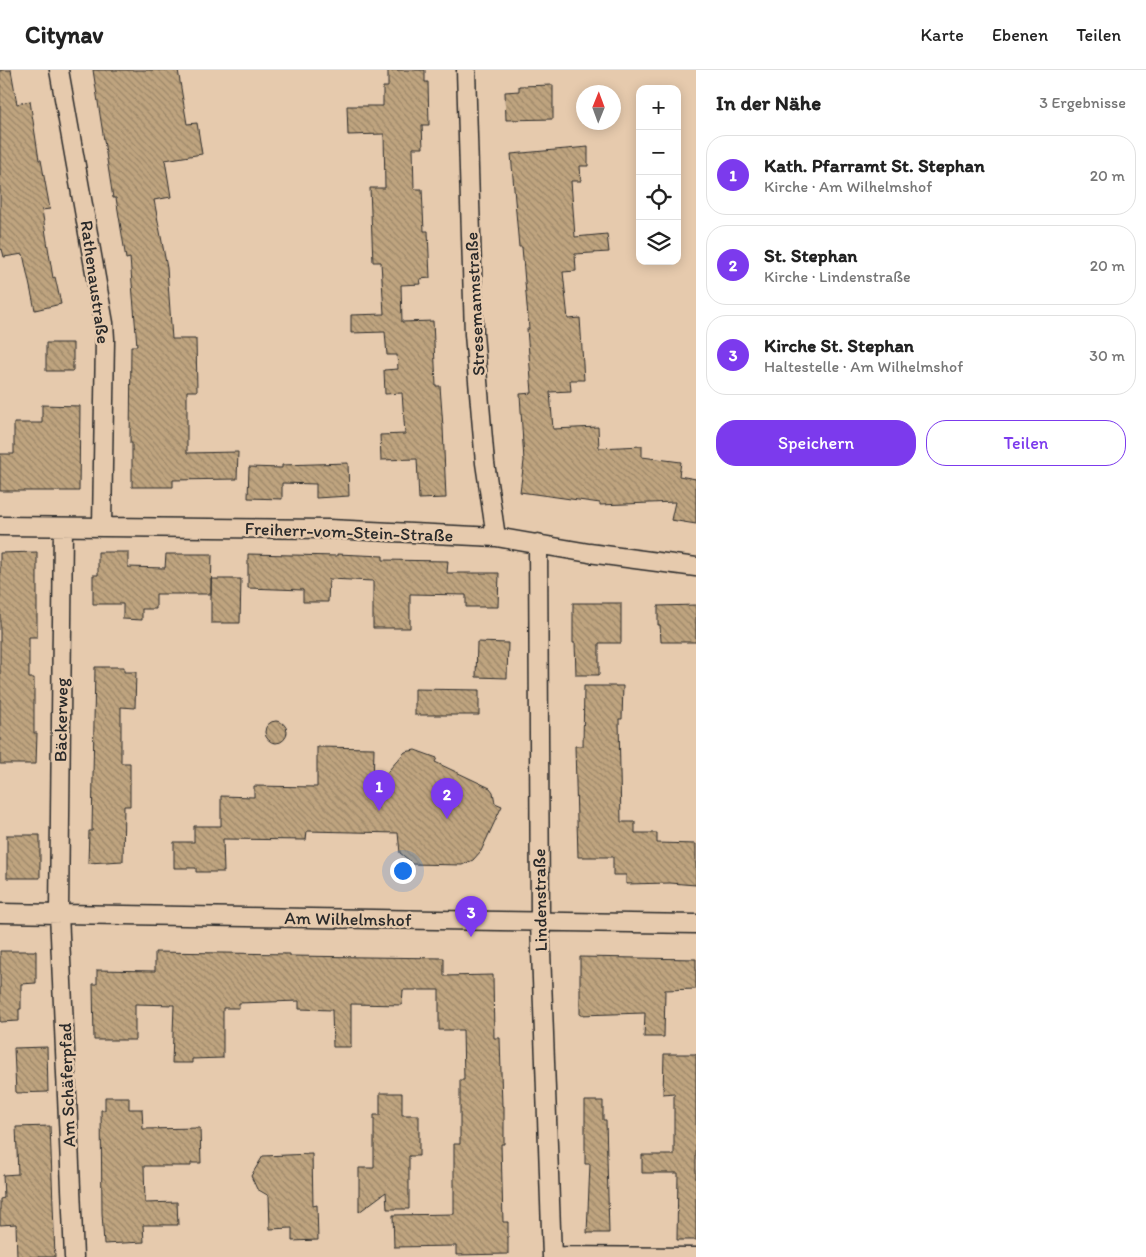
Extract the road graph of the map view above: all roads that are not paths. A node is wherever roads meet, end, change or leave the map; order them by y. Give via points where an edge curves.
1 (59, 70) edge
2 (466, 70) edge
3 (0, 526) edge
4 (102, 526) junction
5 (63, 527) junction
6 (496, 537) junction
7 (538, 544) junction
8 (696, 567) edge
9 (0, 913) edge
10 (60, 913) junction
11 (540, 923) junction
12 (696, 924) edge
13 (552, 1256) edge
14 (696, 1256) edge
15 (74, 1257) edge

1 - 4 street, Rathenaustraße via 104,323
2 - 6 street, Stresemannstraße via 474,334 485,463
3 - 5 street, Freiherr-vom-Stein-Straße
4 - 5 street, Freiherr-vom-Stein-Straße
4 - 6 street, Freiherr-vom-Stein-Straße via 329,529
5 - 10 street, Bäckerweg
6 - 7 street, Freiherr-vom-Stein-Straße
7 - 8 street, Freiherr-vom-Stein-Straße
7 - 11 street, Lindenstraße
9 - 10 street, Am Wilhelmshof
10 - 11 street, Am Wilhelmshof
10 - 15 street, Am Schäferpfad
11 - 12 street, Am Wilhelmshof
11 - 13 street, Lindenstraße
13 - 14 street

